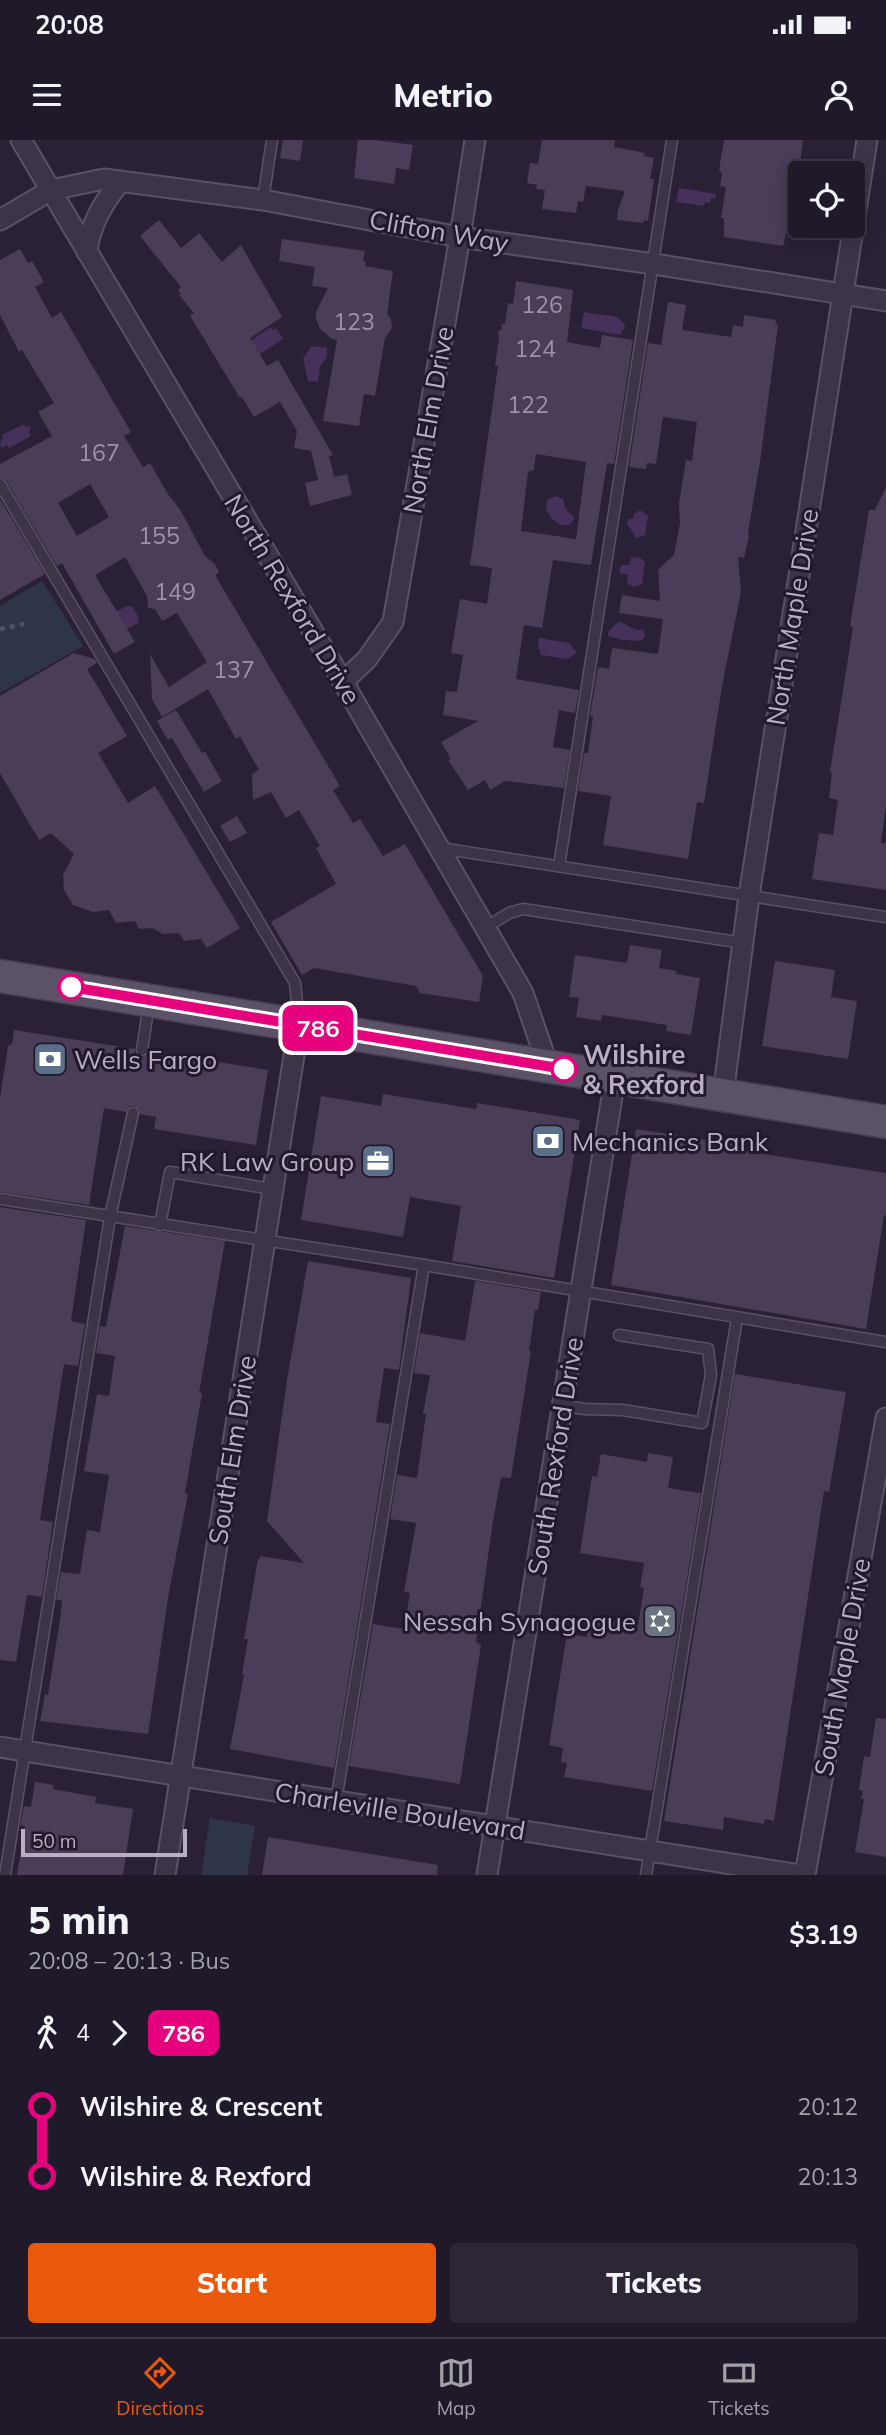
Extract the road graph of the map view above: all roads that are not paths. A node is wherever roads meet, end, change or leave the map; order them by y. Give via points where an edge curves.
1 (22, 140) edge
2 (272, 140) edge
3 (475, 140) edge
4 (672, 140) edge
5 (867, 140) edge
6 (121, 181) junction
7 (51, 190) junction
8 (263, 200) junction
9 (0, 220) edge
10 (460, 237) junction
11 (87, 252) junction
12 (654, 264) junction
13 (843, 295) junction
14 (886, 301) edge
15 (0, 484) edge
16 (343, 682) junction
17 (438, 847) junction
18 (559, 866) junction
19 (749, 896) junction
20 (886, 917) edge
21 (485, 928) junction
22 (743, 943) junction
23 (0, 976) edge
24 (149, 1000) junction
25 (299, 1024) junction
26 (142, 1050) dead end
27 (548, 1066) junction
28 (615, 1078) junction
29 (723, 1095) junction
30 (134, 1113) dead end
31 (886, 1122) edge
32 (272, 1189) junction
33 (0, 1199) edge
34 (110, 1217) junction
35 (160, 1225) junction
36 (264, 1241) junction
37 (424, 1265) junction
38 (581, 1291) junction
39 (737, 1318) junction
40 (619, 1335) dead end
41 (886, 1342) edge
42 (711, 1375) junction
43 (727, 1375) junction
44 (563, 1406) junction
45 (886, 1418) edge
46 (0, 1747) edge
47 (25, 1751) junction
48 (181, 1776) junction
49 (336, 1801) junction
50 (495, 1826) junction
51 (649, 1851) junction
52 (5, 1875) edge
53 (165, 1875) edge
54 (487, 1875) edge
55 (646, 1875) edge
56 (802, 1875) edge

1 - 7 street, North Rexford Drive
2 - 8 lane
3 - 10 street, North Elm Drive
4 - 12 lane
5 - 13 street, North Maple Drive
6 - 7 street, Clifton Way via 104,179
6 - 8 street, Clifton Way
6 - 11 street via 99,211
7 - 9 street, Clifton Way
7 - 11 street, North Rexford Drive
8 - 10 street, Clifton Way
10 - 12 street, Clifton Way
10 - 16 street, North Elm Drive via 393,622 367,659
11 - 16 street, North Rexford Drive
12 - 13 street, Clifton Way
12 - 18 lane
13 - 14 street, Clifton Way
13 - 19 street, North Maple Drive
15 - 25 lane via 295,983
16 - 17 street, North Rexford Drive
17 - 18 lane
17 - 21 street, North Rexford Drive
18 - 19 lane
19 - 20 lane
19 - 22 street, North Maple Drive
21 - 22 lane via 523,909
21 - 27 street, North Rexford Drive via 523,993
22 - 29 street, North Maple Drive
23 - 24 main road
24 - 25 main road
24 - 26 lane
25 - 27 main road
25 - 32 street, South Elm Drive
27 - 28 main road
28 - 29 main road
28 - 38 street, South Rexford Drive
29 - 31 main road
30 - 34 lane
32 - 35 lane via 170,1172
32 - 36 street, South Elm Drive
33 - 34 lane
34 - 35 lane
34 - 47 lane
35 - 36 lane
36 - 37 lane
36 - 48 street, South Elm Drive
37 - 38 lane
37 - 49 lane
38 - 39 lane
38 - 44 street, South Rexford Drive
39 - 41 lane
39 - 43 lane
40 - 42 lane via 708,1349
42 - 43 lane
42 - 44 lane via 702,1423
43 - 51 lane
44 - 50 street, South Rexford Drive
45 - 56 street, South Maple Drive
46 - 47 street, Charleville Boulevard
47 - 48 street, Charleville Boulevard
47 - 52 lane
48 - 49 street, Charleville Boulevard
48 - 53 street, South Elm Drive
49 - 50 street, Charleville Boulevard
50 - 51 street, Charleville Boulevard
50 - 54 street, South Rexford Drive
51 - 55 lane
51 - 56 street, Charleville Boulevard

